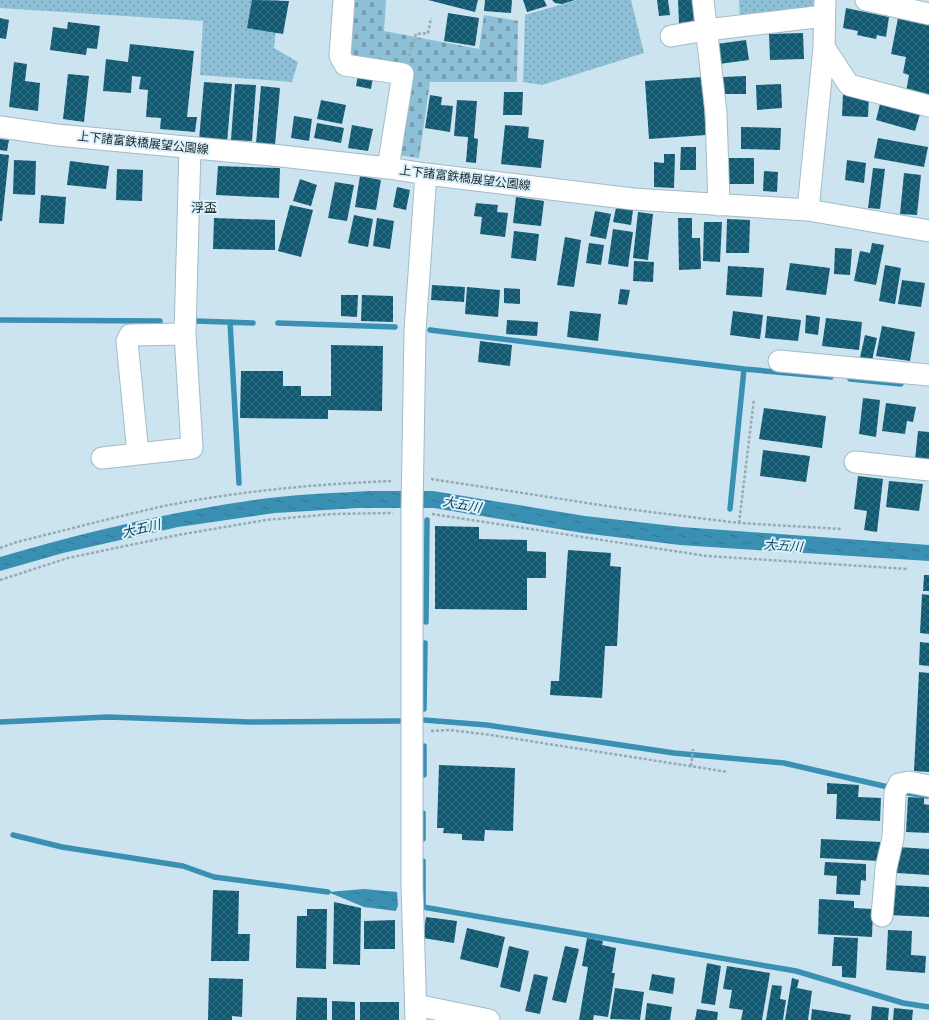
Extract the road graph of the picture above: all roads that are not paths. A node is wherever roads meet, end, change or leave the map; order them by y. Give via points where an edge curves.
1 (344, 0) edge
2 (703, 0) edge
3 (866, 0) edge
4 (825, 8) edge
5 (929, 14) edge
6 (706, 30) junction
7 (671, 36) dead end
8 (824, 47) junction
9 (929, 106) edge
10 (0, 127) edge
11 (190, 148) junction
12 (388, 168) junction
13 (426, 174) junction
14 (719, 205) junction
15 (808, 210) junction
16 (929, 231) edge
17 (184, 334) junction
18 (779, 361) dead end
19 (929, 375) edge
20 (138, 454) junction
21 (102, 458) dead end
22 (855, 462) dead end
23 (929, 470) edge
24 (929, 786) edge
25 (882, 916) dead end
26 (416, 1012) edge
27 (489, 1020) edge

1 - 12 street via 340,56 345,66 403,74
2 - 6 street
3 - 5 street
4 - 6 street
4 - 8 street
6 - 7 street
6 - 14 street via 716,113
8 - 9 street via 849,85
8 - 15 street
10 - 11 street, 上下諸富鉄橋展望公園線
11 - 12 street, 上下諸富鉄橋展望公園線
11 - 17 street
12 - 13 street, 上下諸富鉄橋展望公園線
13 - 14 street, 上下諸富鉄橋展望公園線 via 633,199
13 - 26 street via 415,330 412,481 412,885
14 - 15 street, 上下諸富鉄橋展望公園線
15 - 16 street, 上下諸富鉄橋展望公園線
17 - 20 street via 192,448
17 - 20 street via 130,335 127,342
18 - 19 street
20 - 21 street
22 - 23 street
24 - 25 street via 909,782 899,784 895,793 893,838 886,868
26 - 27 street

